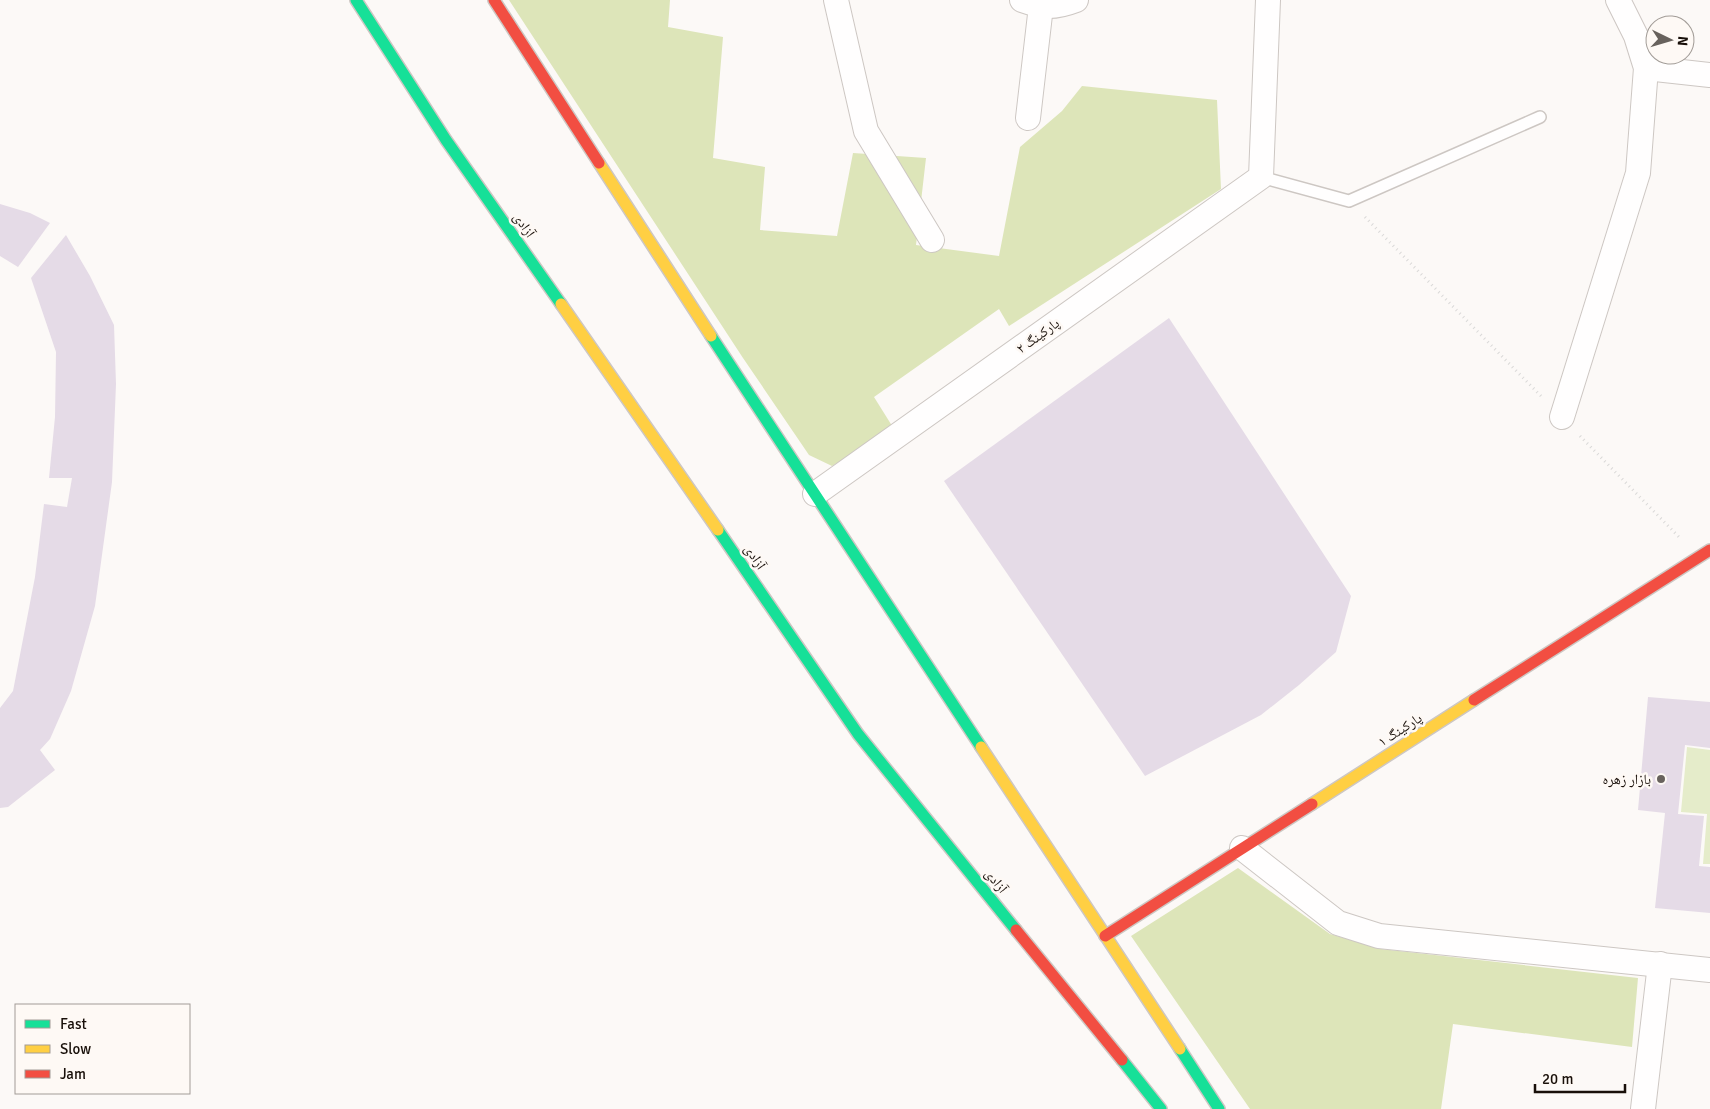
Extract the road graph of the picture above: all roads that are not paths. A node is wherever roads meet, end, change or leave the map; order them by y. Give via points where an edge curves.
1 (356, 0) edge
2 (494, 0) edge
3 (836, 0) edge
4 (1076, 0) edge
5 (1268, 0) edge
6 (1618, 0) edge
7 (1032, 3) edge
8 (1646, 68) junction
9 (1710, 75) edge
10 (1540, 117) dead end
11 (1028, 118) dead end
12 (1261, 177) junction
13 (932, 240) dead end
14 (1562, 418) road end
15 (815, 494) junction
16 (1710, 550) edge
17 (1242, 848) junction
18 (1105, 936) junction
19 (1660, 964) junction
20 (1710, 970) edge
21 (1161, 1109) edge
22 (1219, 1109) edge
23 (1643, 1109) edge

1 - 21 main road, آزادی via 446,140 858,734
2 - 15 main road
3 - 13 street via 866,131
4 - 7 street via 1059,6
5 - 12 street
6 - 8 street via 1636,36
7 - 11 street
8 - 9 street
8 - 14 street via 1638,173
10 - 12 lane via 1349,201
12 - 15 street, پارکینگ ۲
15 - 18 main road
16 - 17 main road, پارکینگ ۱
17 - 18 main road, پارکینگ ۱
17 - 19 street via 1338,923 1380,936
18 - 22 main road
19 - 20 street
19 - 23 street

